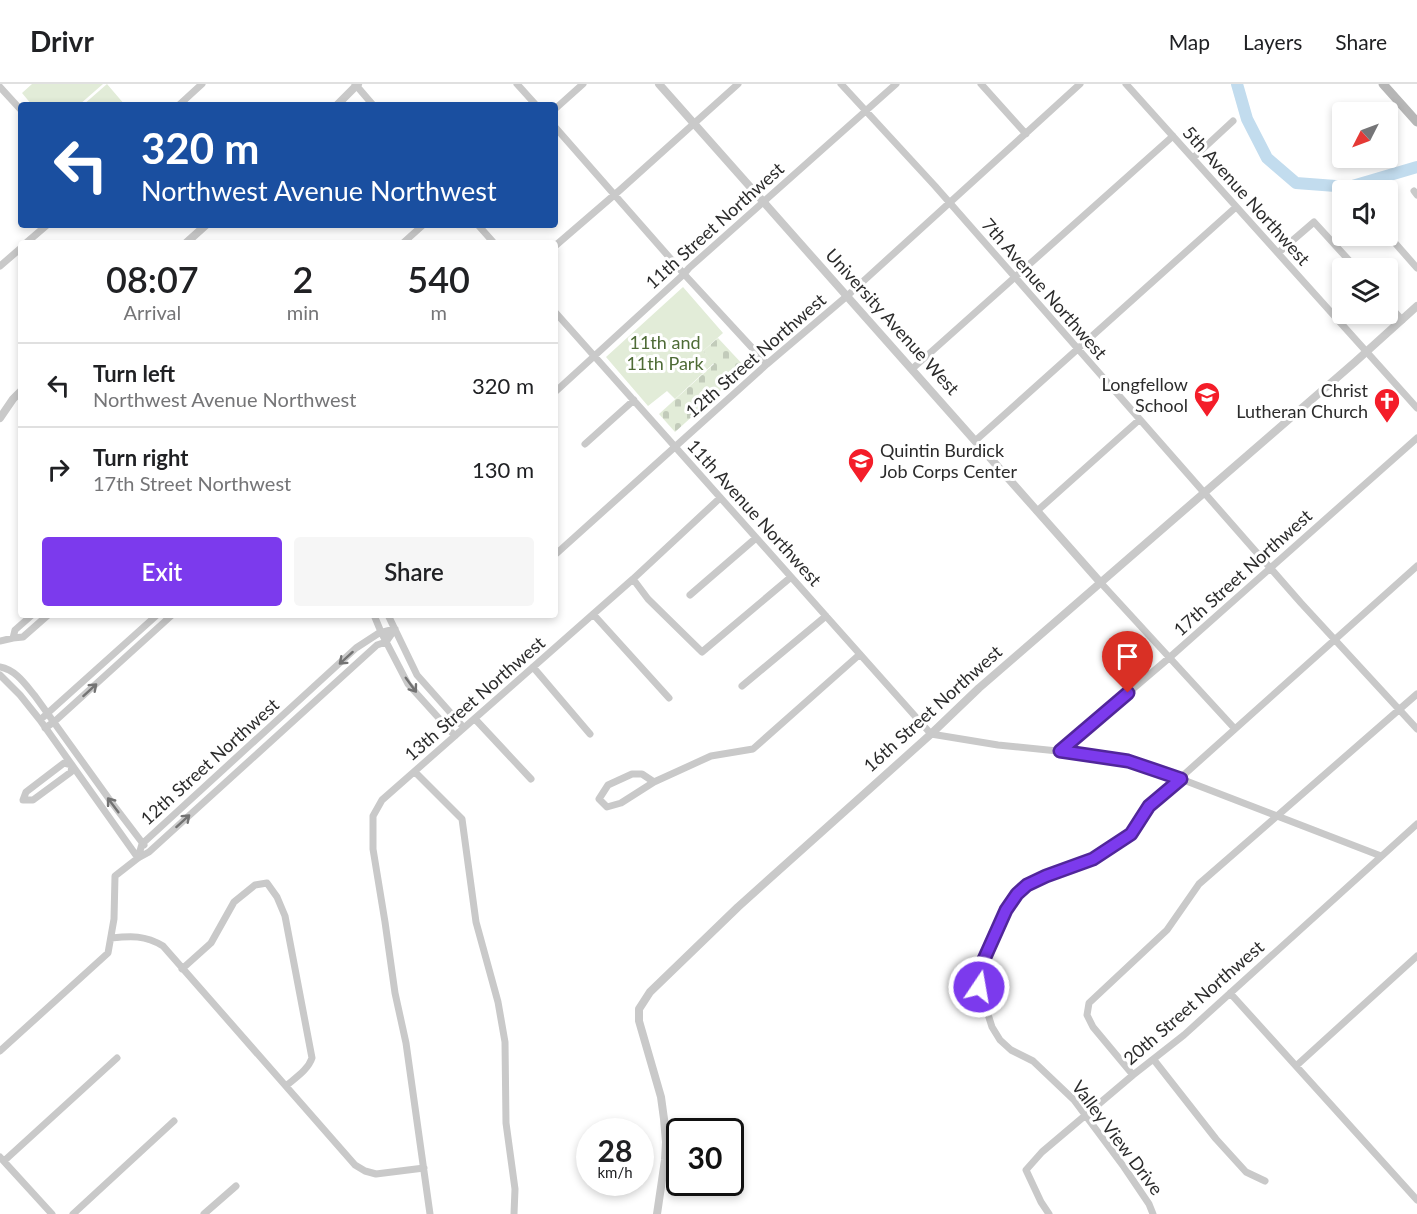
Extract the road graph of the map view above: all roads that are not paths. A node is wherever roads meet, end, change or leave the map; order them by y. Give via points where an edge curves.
1 (202, 84) edge
2 (517, 84) edge
3 (583, 84) edge
4 (659, 84) edge
5 (738, 84) edge
6 (841, 84) edge
7 (896, 84) edge
8 (981, 84) edge
9 (1080, 84) edge
10 (1126, 84) edge
11 (1383, 84) edge
12 (357, 85) edge
13 (0, 87) edge
14 (182, 102) edge
15 (340, 102) edge
16 (371, 102) edge
17 (533, 102) edge
18 (558, 106) edge
19 (18, 107) edge
20 (865, 111) junction
21 (1233, 121) dead end
22 (1417, 122) edge
23 (694, 124) junction
24 (558, 130) edge
25 (1026, 134) junction
26 (1173, 136) junction
27 (1193, 159) junction
28 (614, 195) junction
29 (764, 202) junction
30 (950, 203) junction
31 (1236, 207) junction
32 (44, 228) edge
33 (203, 228) edge
34 (420, 228) edge
35 (481, 228) edge
36 (30, 240) edge
37 (189, 240) edge
38 (406, 240) edge
39 (491, 240) edge
40 (558, 243) edge
41 (1398, 246) edge
42 (18, 251) edge
43 (1278, 253) junction
44 (1347, 258) edge
45 (0, 266) edge
46 (1417, 268) edge
47 (684, 274) junction
48 (1014, 278) junction
49 (847, 296) junction
50 (1417, 306) edge
51 (1398, 315) edge
52 (1402, 320) junction
53 (558, 321) edge
54 (1077, 350) junction
55 (1366, 352) junction
56 (595, 357) junction
57 (767, 364) junction
58 (912, 369) junction
59 (558, 389) edge
60 (18, 394) edge
61 (634, 400) junction
62 (1417, 408) edge
63 (0, 418) edge
64 (1139, 420) junction
65 (1417, 438) edge
66 (975, 441) junction
67 (585, 444) dead end
68 (674, 447) junction
69 (1203, 494) junction
70 (720, 498) junction
71 (1037, 511) junction
72 (756, 538) junction
73 (558, 549) edge
74 (1417, 566) edge
75 (1270, 568) junction
76 (791, 577) junction
77 (633, 579) junction
78 (1100, 582) junction
79 (690, 595) dead end
80 (593, 614) junction
81 (826, 616) junction
82 (29, 618) edge
83 (45, 618) edge
84 (153, 618) edge
85 (159, 618) edge
86 (169, 618) edge
87 (375, 618) edge
88 (390, 618) edge
89 (164, 623) junction
90 (395, 629) junction
91 (381, 632) junction
92 (13, 638) junction
93 (1336, 640) junction
94 (0, 641) edge
95 (386, 642) junction
96 (859, 655) junction
97 (1169, 658) junction
98 (0, 667) edge
99 (533, 667) junction
100 (0, 675) edge
101 (742, 686) dead end
102 (1417, 694) edge
103 (669, 698) dead end
104 (1400, 709) junction
105 (48, 714) junction
106 (475, 719) junction
107 (40, 720) junction
108 (54, 722) junction
109 (45, 728) junction
110 (464, 728) junction
111 (1235, 729) junction
112 (1417, 729) edge
113 (590, 734) dead end
114 (931, 734) junction
115 (455, 736) junction
116 (1060, 751) junction
117 (80, 759) junction
118 (72, 765) junction
119 (415, 772) junction
120 (531, 779) dead end
121 (1181, 779) junction
122 (654, 782) junction
123 (1277, 816) junction
124 (1417, 824) edge
125 (142, 844) junction
126 (149, 852) junction
127 (1381, 856) junction
128 (138, 858) junction
129 (111, 938) junction
130 (1417, 956) edge
131 (182, 969) junction
132 (1230, 993) junction
133 (0, 1051) edge
134 (117, 1058) dead end
135 (1154, 1060) junction
136 (1296, 1066) junction
137 (1133, 1075) junction
138 (286, 1086) junction
139 (1086, 1115) junction
140 (174, 1121) dead end
141 (2, 1159) edge
142 (424, 1168) junction
143 (1265, 1181) dead end
144 (236, 1186) dead end
145 (1417, 1200) edge
146 (52, 1214) edge
147 (73, 1214) edge
148 (204, 1214) edge
149 (430, 1214) edge
150 (514, 1214) edge
151 (657, 1214) edge
152 (1049, 1214) edge
153 (1154, 1214) edge

1 - 14 street
2 - 17 street
3 - 18 street
4 - 23 street, University Avenue West
5 - 23 street
6 - 20 street, 7th Avenue Northwest
7 - 20 street, 11th Street Northwest
8 - 25 street
9 - 25 street, 12th Street Northwest
10 - 26 street, 5th Avenue Northwest
11 - 22 main road
12 - 15 street
12 - 16 street
13 - 19 street
20 - 29 street, 11th Street Northwest
20 - 30 street, 7th Avenue Northwest
21 - 27 street
23 - 28 street
23 - 29 street, University Avenue West
24 - 28 street
25 - 30 street, 12th Street Northwest
26 - 27 street, 5th Avenue Northwest
26 - 48 street
27 - 31 street, 5th Avenue Northwest
28 - 40 street
28 - 47 street
29 - 47 street, 11th Street Northwest
29 - 49 street, University Avenue West
30 - 48 street, 7th Avenue Northwest
30 - 49 street, 12th Street Northwest
31 - 43 street, 5th Avenue Northwest
31 - 54 street
32 - 36 street
33 - 37 street
34 - 38 street
35 - 39 street
41 - 46 street
42 - 45 street
43 - 44 street via 1314,222
43 - 55 street, 5th Avenue Northwest
47 - 56 street, 11th Street Northwest
47 - 57 street
48 - 54 street, 7th Avenue Northwest
48 - 58 street
49 - 57 street, 12th Street Northwest
49 - 58 street, University Avenue West
50 - 52 street, 16th Street Northwest
51 - 52 street
52 - 55 street, 16th Street Northwest
53 - 56 street, 11th Avenue Northwest
54 - 64 street, 7th Avenue Northwest
54 - 66 street
55 - 62 street, 5th Avenue Northwest
55 - 69 street, 16th Street Northwest
56 - 59 street, 11th Street Northwest
56 - 61 street, 11th Avenue Northwest
57 - 68 street, 12th Street Northwest
58 - 66 street, University Avenue West
60 - 63 street
61 - 67 street
61 - 68 street, 11th Avenue Northwest
64 - 69 street, 7th Avenue Northwest
64 - 71 street
65 - 75 street, 17th Street Northwest
66 - 71 street, University Avenue West
68 - 70 street, 11th Avenue Northwest
68 - 73 street, 12th Street Northwest
69 - 75 street, 7th Avenue Northwest
69 - 78 street, 16th Street Northwest
70 - 72 street, 11th Avenue Northwest
70 - 77 street, 13th Street Northwest
71 - 78 street, University Avenue West
72 - 76 street, 11th Avenue Northwest
72 - 79 street
74 - 93 street, Valley View Drive
75 - 93 street, 7th Avenue Northwest
75 - 97 street, 17th Street Northwest
76 - 77 street via 702,652
76 - 81 street, 11th Avenue Northwest
77 - 80 street, 13th Street Northwest
78 - 97 street
78 - 114 street, 16th Street Northwest
80 - 99 street, 13th Street Northwest
80 - 103 street
81 - 96 street, 11th Avenue Northwest
81 - 101 street
82 - 92 street via 15,630
83 - 92 street via 23,638
84 - 105 street
85 - 89 street
86 - 89 street
87 - 91 street
88 - 90 street
108 -> 89 street
90 - 91 street, 12th Street Northwest
90 - 95 street
90 - 110 street via 417,675
91 - 95 street
91 -> 125 street, 12th Street Northwest via 356,648
92 - 94 street
93 - 104 street, 7th Avenue Northwest
93 - 111 street, Valley View Drive
95 -> 115 street via 408,684
126 -> 95 street via 377,645
96 - 114 street, 11th Avenue Northwest
96 - 122 street via 753,749 711,756
97 - 111 street
97 - 116 street, 17th Street Northwest
98 - 105 street via 9,669 24,682
99 - 106 street, 13th Street Northwest
99 - 113 street
100 - 107 street
102 - 104 street
104 - 112 street, 7th Avenue Northwest
104 - 123 street
105 - 107 street
105 - 108 street
106 - 110 street, 13th Street Northwest
106 - 120 street
107 - 109 street
108 - 109 street
108 - 117 street
109 - 118 street
110 - 115 street, 13th Street Northwest
111 - 121 street, Valley View Drive
114 - 116 street
114 - 151 street, 16th Street Northwest via 738,907 642,1002 639,1021 661,1096 666,1142
115 - 119 street, 13th Street Northwest
116 - 121 street via 1128,761
117 - 118 street
125 -> 117 street
118 - 118 street via 64,763 26,792 23,800 33,800 71,772
118 - 128 street
119 - 142 street, 13th Street Northwest via 382,800 373,816 373,849
119 - 150 street via 462,819 476,922 505,1042 506,1123
121 - 123 street
121 - 139 street, Valley View Drive via 1149,806 1131,834 1093,859 1046,876 1017,894 981,966 979,987 1000,1040 1034,1061
122 - 122 street via 621,803 607,807 599,799 608,785 632,774 642,774
123 - 127 street
123 - 137 street via 1200,884 1167,930 1089,1003 1087,1014 1093,1028
124 - 127 street, 20th Street Northwest
125 - 126 street
125 - 128 street, 12th Street Northwest
126 - 128 street
127 - 132 street, 20th Street Northwest
128 - 129 street via 115,876
129 - 131 street via 152,939
129 - 133 street via 108,953
130 - 136 street
131 - 138 street
131 - 138 street via 211,943 234,902 255,885 267,883 285,916 312,1058
132 - 135 street, 20th Street Northwest
132 - 136 street
134 - 141 street
135 - 137 street, 20th Street Northwest
135 - 143 street via 1246,1172
136 - 145 street
137 - 139 street, 20th Street Northwest
138 - 142 street via 355,1165 365,1171 376,1174
139 - 152 street, 20th Street Northwest via 1026,1170
139 - 153 street, Valley View Drive
140 - 147 street
141 - 146 street
142 - 149 street
144 - 148 street

